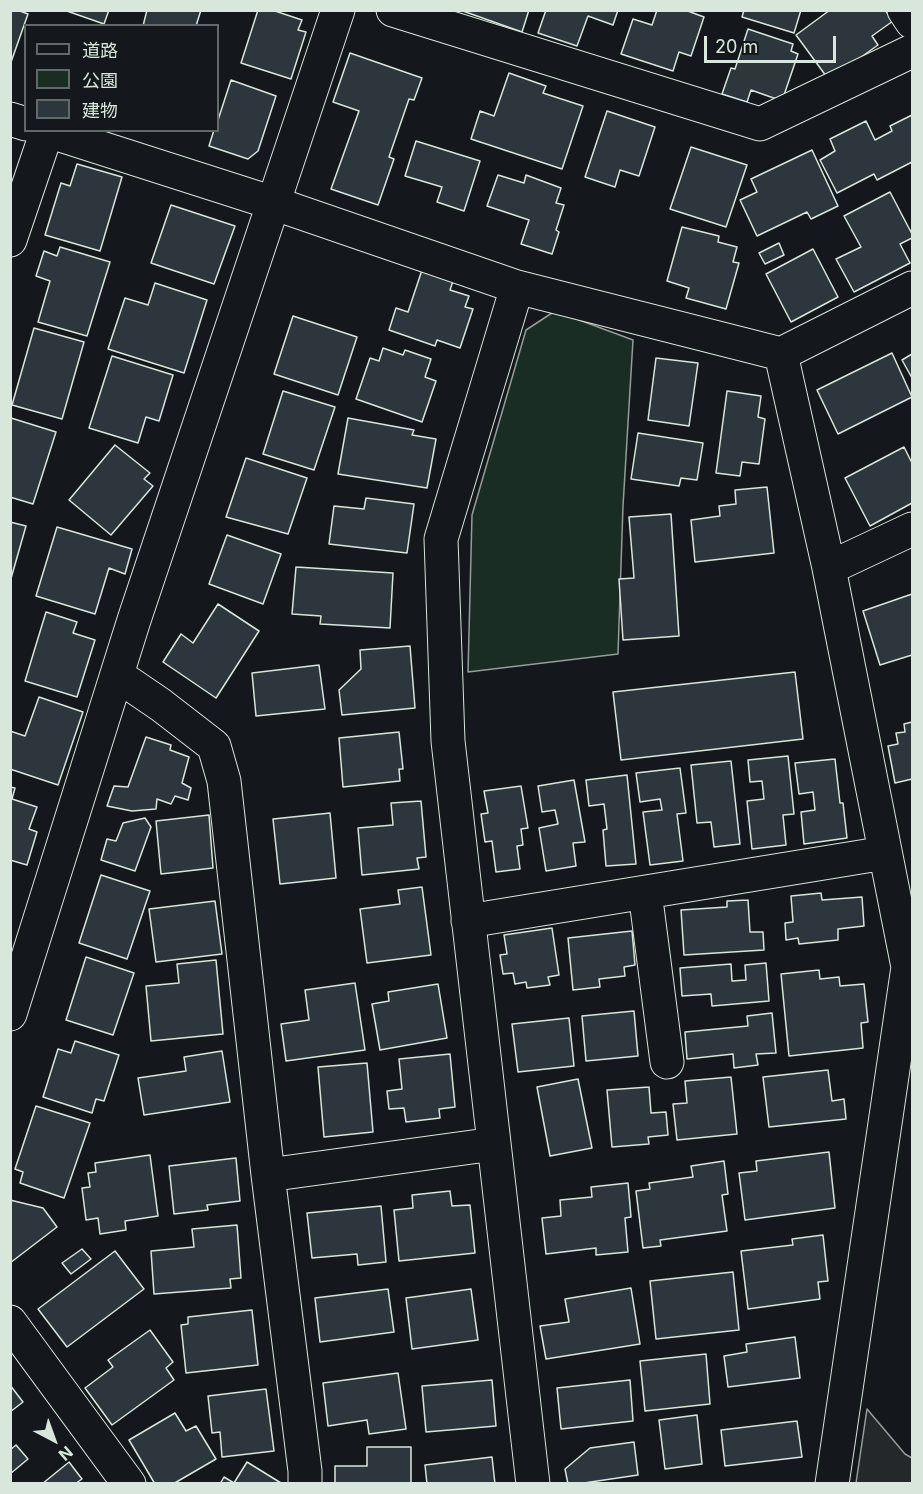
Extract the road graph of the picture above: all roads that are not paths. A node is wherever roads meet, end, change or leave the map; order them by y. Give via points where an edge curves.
1 (338, 10) edge
2 (393, 10) edge
3 (904, 10) edge
4 (912, 22) edge
5 (912, 51) edge
6 (46, 132) edge
7 (49, 132) edge
8 (273, 203) junction
9 (10, 240) edge
10 (517, 287) junction
11 (912, 288) edge
12 (782, 354) junction
13 (912, 529) edge
14 (829, 568) junction
15 (117, 675) junction
16 (885, 853) junction
17 (645, 892) junction
18 (468, 921) junction
19 (910, 968) edge
20 (16, 977) edge
21 (10, 1014) edge
22 (667, 1062) dead end
23 (494, 1144) junction
24 (268, 1175) junction
25 (10, 1322) edge
26 (129, 1484) edge
27 (304, 1484) edge
28 (533, 1484) edge
29 (832, 1484) edge

1 - 8 street
2 - 5 street via 760,124
3 - 4 street
6 - 9 street
7 - 8 street
8 - 10 street
8 - 15 street
10 - 12 street
10 - 18 street via 441,539 448,741
11 - 12 street
12 - 14 street
13 - 14 street
14 - 16 street
15 - 20 street
15 - 24 street via 214,746 224,782
16 - 17 street
16 - 19 street
17 - 18 street
17 - 22 street
18 - 23 street
19 - 29 street
20 - 21 street
23 - 24 street
23 - 28 street
24 - 27 street
25 - 26 street

